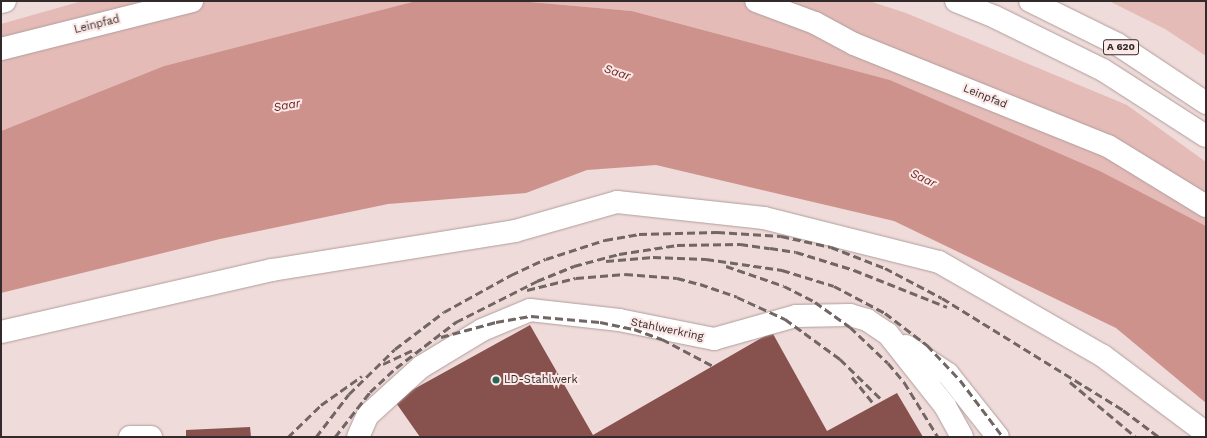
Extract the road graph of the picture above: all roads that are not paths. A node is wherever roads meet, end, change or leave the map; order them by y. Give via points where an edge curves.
1 (5, 1) edge
2 (192, 1) edge
3 (756, 1) edge
4 (956, 1) edge
5 (1030, 1) edge
6 (1, 2) edge
7 (1, 49) edge
8 (1206, 103) edge
9 (1206, 136) edge
10 (1206, 206) edge
11 (1, 332) edge
12 (888, 334) junction
13 (1206, 433) edge
14 (130, 437) edge
15 (151, 437) edge
16 (358, 437) edge
17 (962, 437) edge
18 (998, 437) edge

1 - 6 main road
2 - 7 main road, Leinpfad
3 - 10 main road, Leinpfad via 815,22 854,44 1108,146
4 - 9 main road, A 620 via 995,17 1103,70
5 - 8 main road, A 620 via 1117,44
11 - 13 main road via 272,270 516,231 617,202 764,218 939,262 1103,356
12 - 16 main road, Stahlwerkring via 867,320 833,314 796,316 714,340 619,320 530,310 482,330 421,367 368,415
12 - 17 main road, Stahlwerkring via 945,406
12 - 18 main road via 948,374
14 - 15 main road

